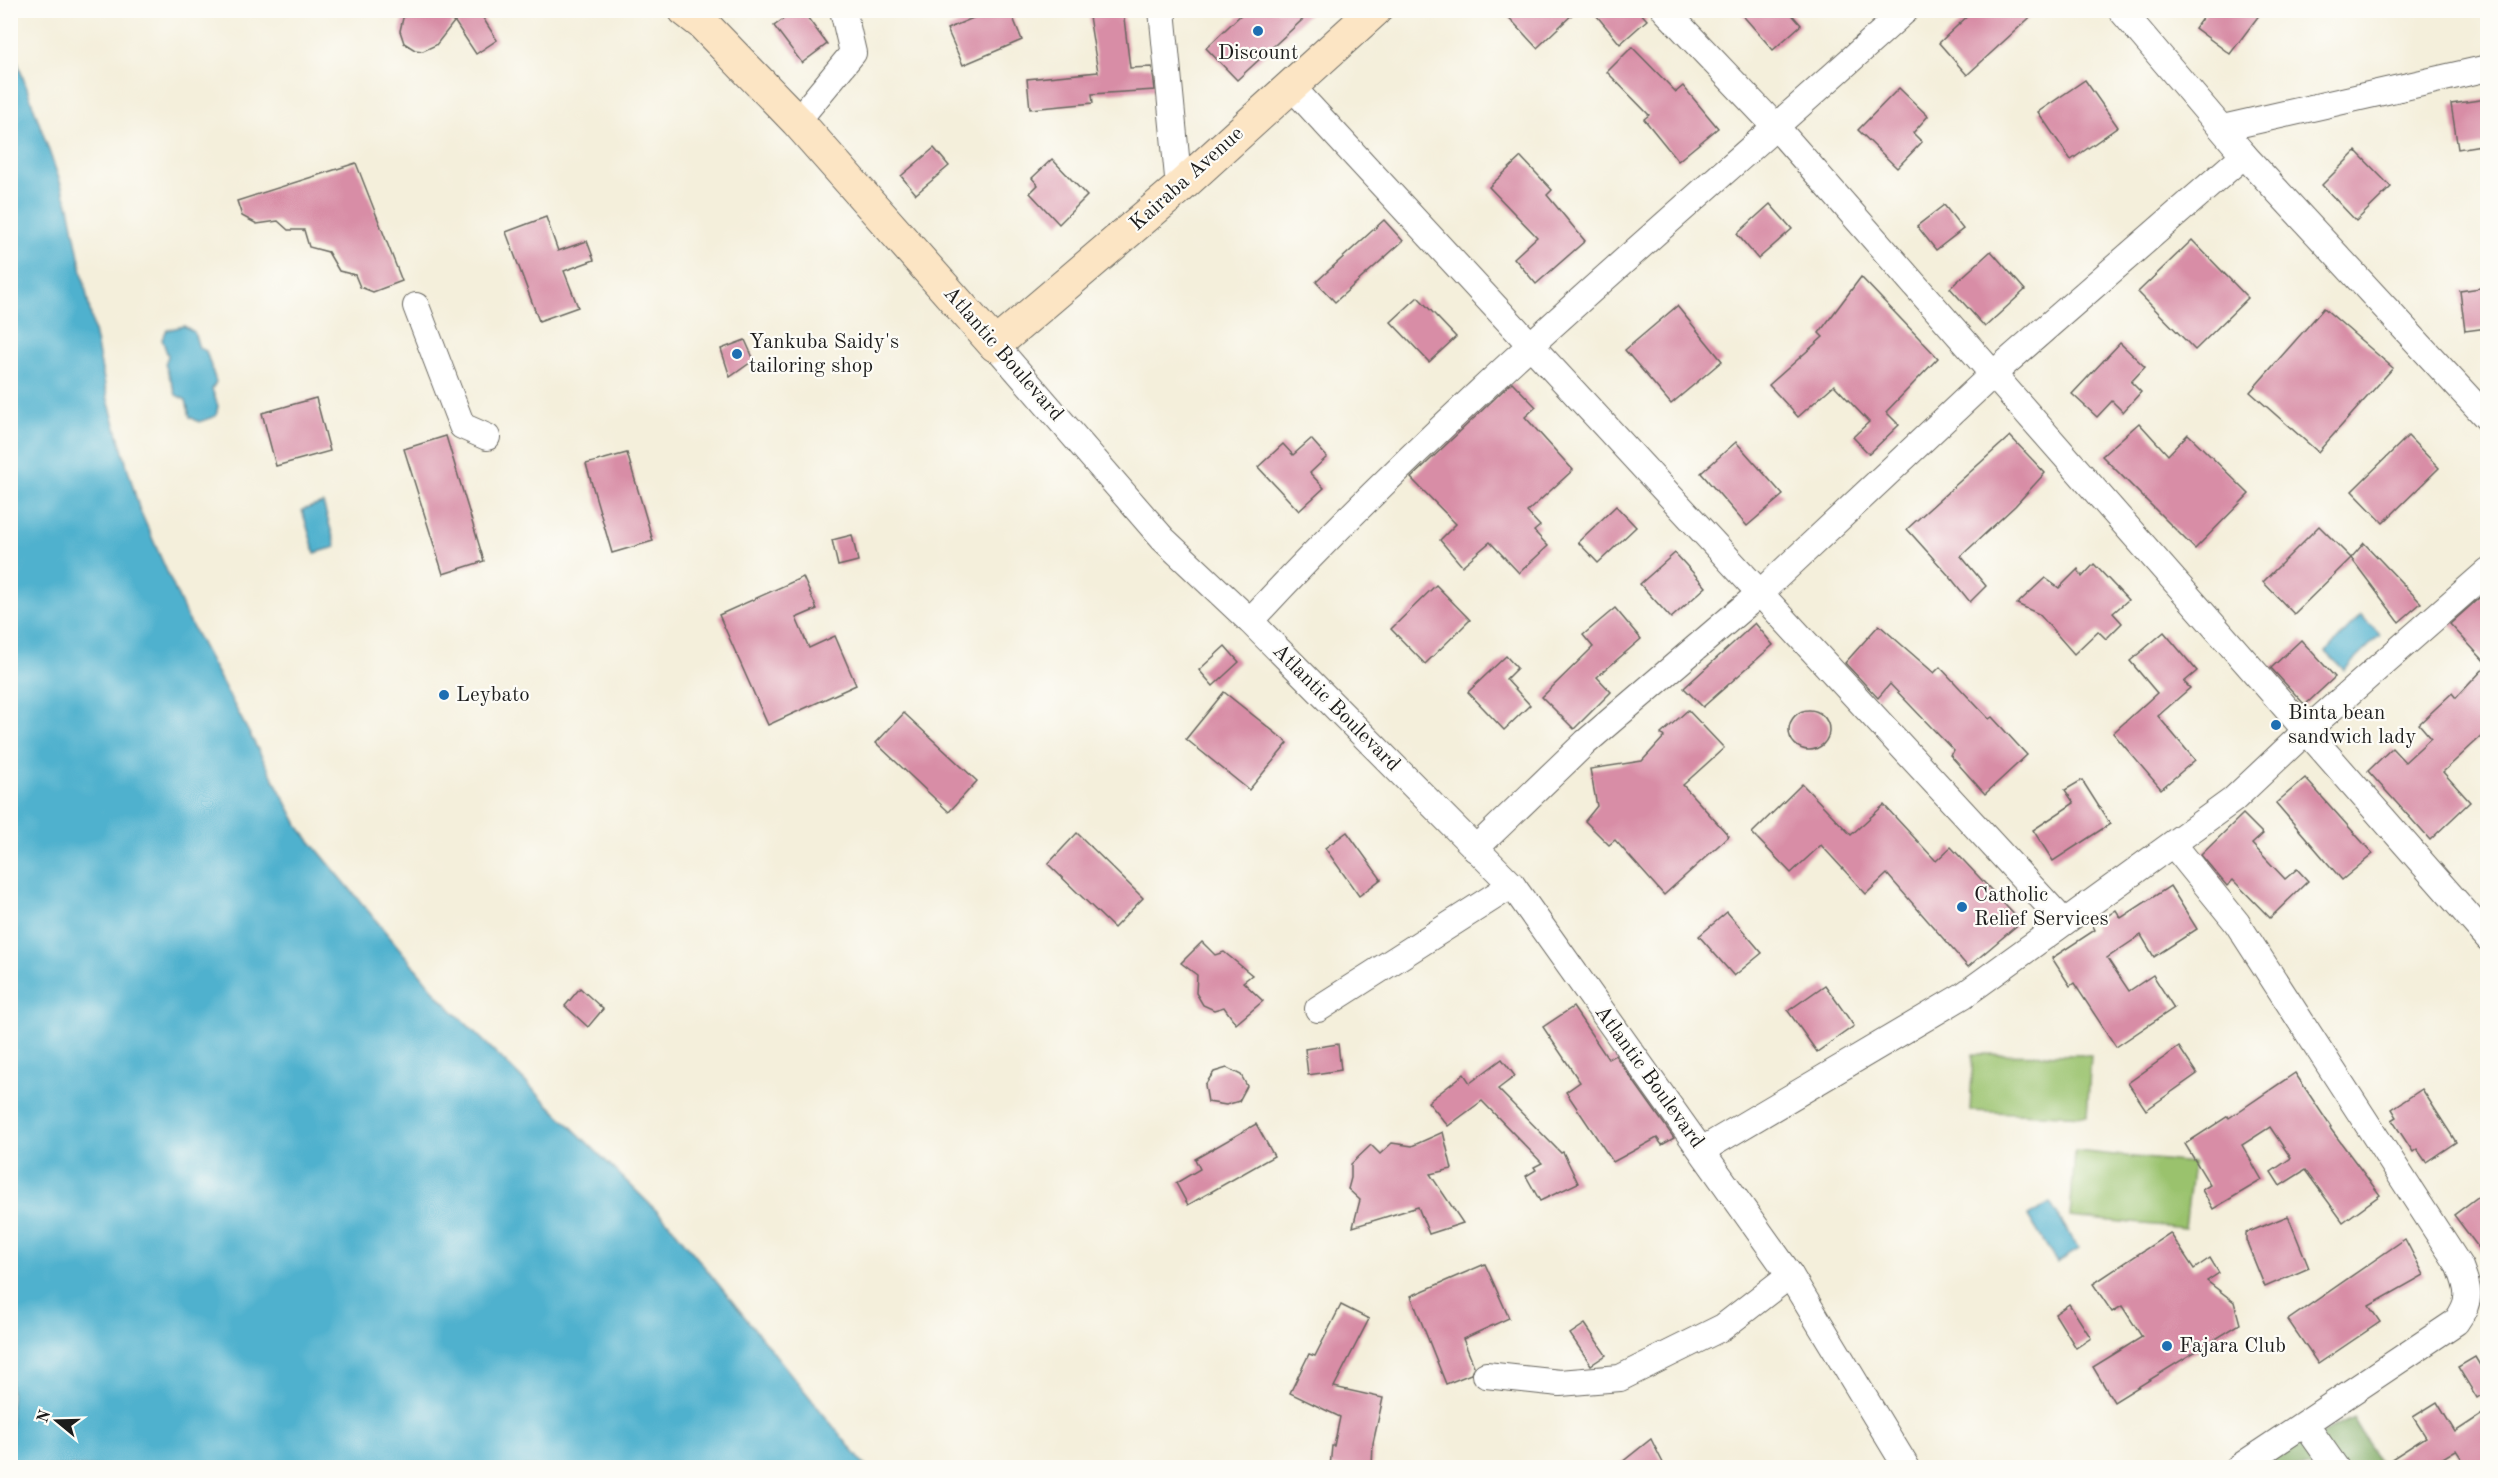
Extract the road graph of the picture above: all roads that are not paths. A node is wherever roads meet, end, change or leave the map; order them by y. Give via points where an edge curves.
1 (685, 10) edge
2 (843, 10) edge
3 (1162, 10) edge
4 (1376, 10) edge
5 (1665, 10) edge
6 (1906, 10) edge
7 (2121, 10) edge
8 (2487, 68) edge
9 (1291, 86) junction
10 (797, 120) junction
11 (1777, 128) junction
12 (2223, 128) junction
13 (2244, 155) junction
14 (1179, 188) junction
15 (416, 306) dead end
16 (1530, 344) junction
17 (995, 345) junction
18 (1993, 374) junction
19 (2487, 419) edge
20 (487, 437) dead end
21 (2487, 571) edge
22 (1760, 593) junction
23 (1250, 621) junction
24 (2307, 730) junction
25 (2173, 844) junction
26 (1475, 849) junction
27 (1512, 885) junction
28 (2064, 922) junction
29 (2487, 938) edge
30 (1318, 1009) dead end
31 (1701, 1150) junction
32 (1790, 1275) junction
33 (1486, 1374) dead end
34 (2305, 1424) junction
35 (1907, 1467) edge
36 (2238, 1467) edge
37 (2336, 1467) edge

1 - 10 street, Atlantic Boulevard
2 - 10 street via 853,53
3 - 14 street
4 - 9 street, Kairaba Avenue
5 - 11 street
6 - 11 street
7 - 12 street
8 - 12 street
9 - 14 street, Kairaba Avenue
9 - 16 street
10 - 17 street, Atlantic Boulevard
11 - 16 street
11 - 18 street
12 - 13 street
13 - 18 street
13 - 19 street
14 - 17 street, Kairaba Avenue
15 - 20 street via 462,426
16 - 22 street
16 - 23 street via 1309,556
17 - 23 street, Atlantic Boulevard via 1162,539
18 - 22 street
18 - 24 street
21 - 24 street
22 - 26 street via 1586,742
22 - 28 street
23 - 26 street, Atlantic Boulevard
24 - 25 street via 2233,800
24 - 29 street
25 - 28 street
25 - 34 street via 2237,923 2460,1267 2469,1291 2466,1309 2457,1322
26 - 27 street, Atlantic Boulevard
27 - 30 street
27 - 31 street, Atlantic Boulevard
28 - 31 street via 1964,995
31 - 32 street, Atlantic Boulevard
32 - 33 street via 1723,1327 1620,1378 1560,1383
32 - 35 street, Atlantic Boulevard
34 - 36 street
34 - 37 street

